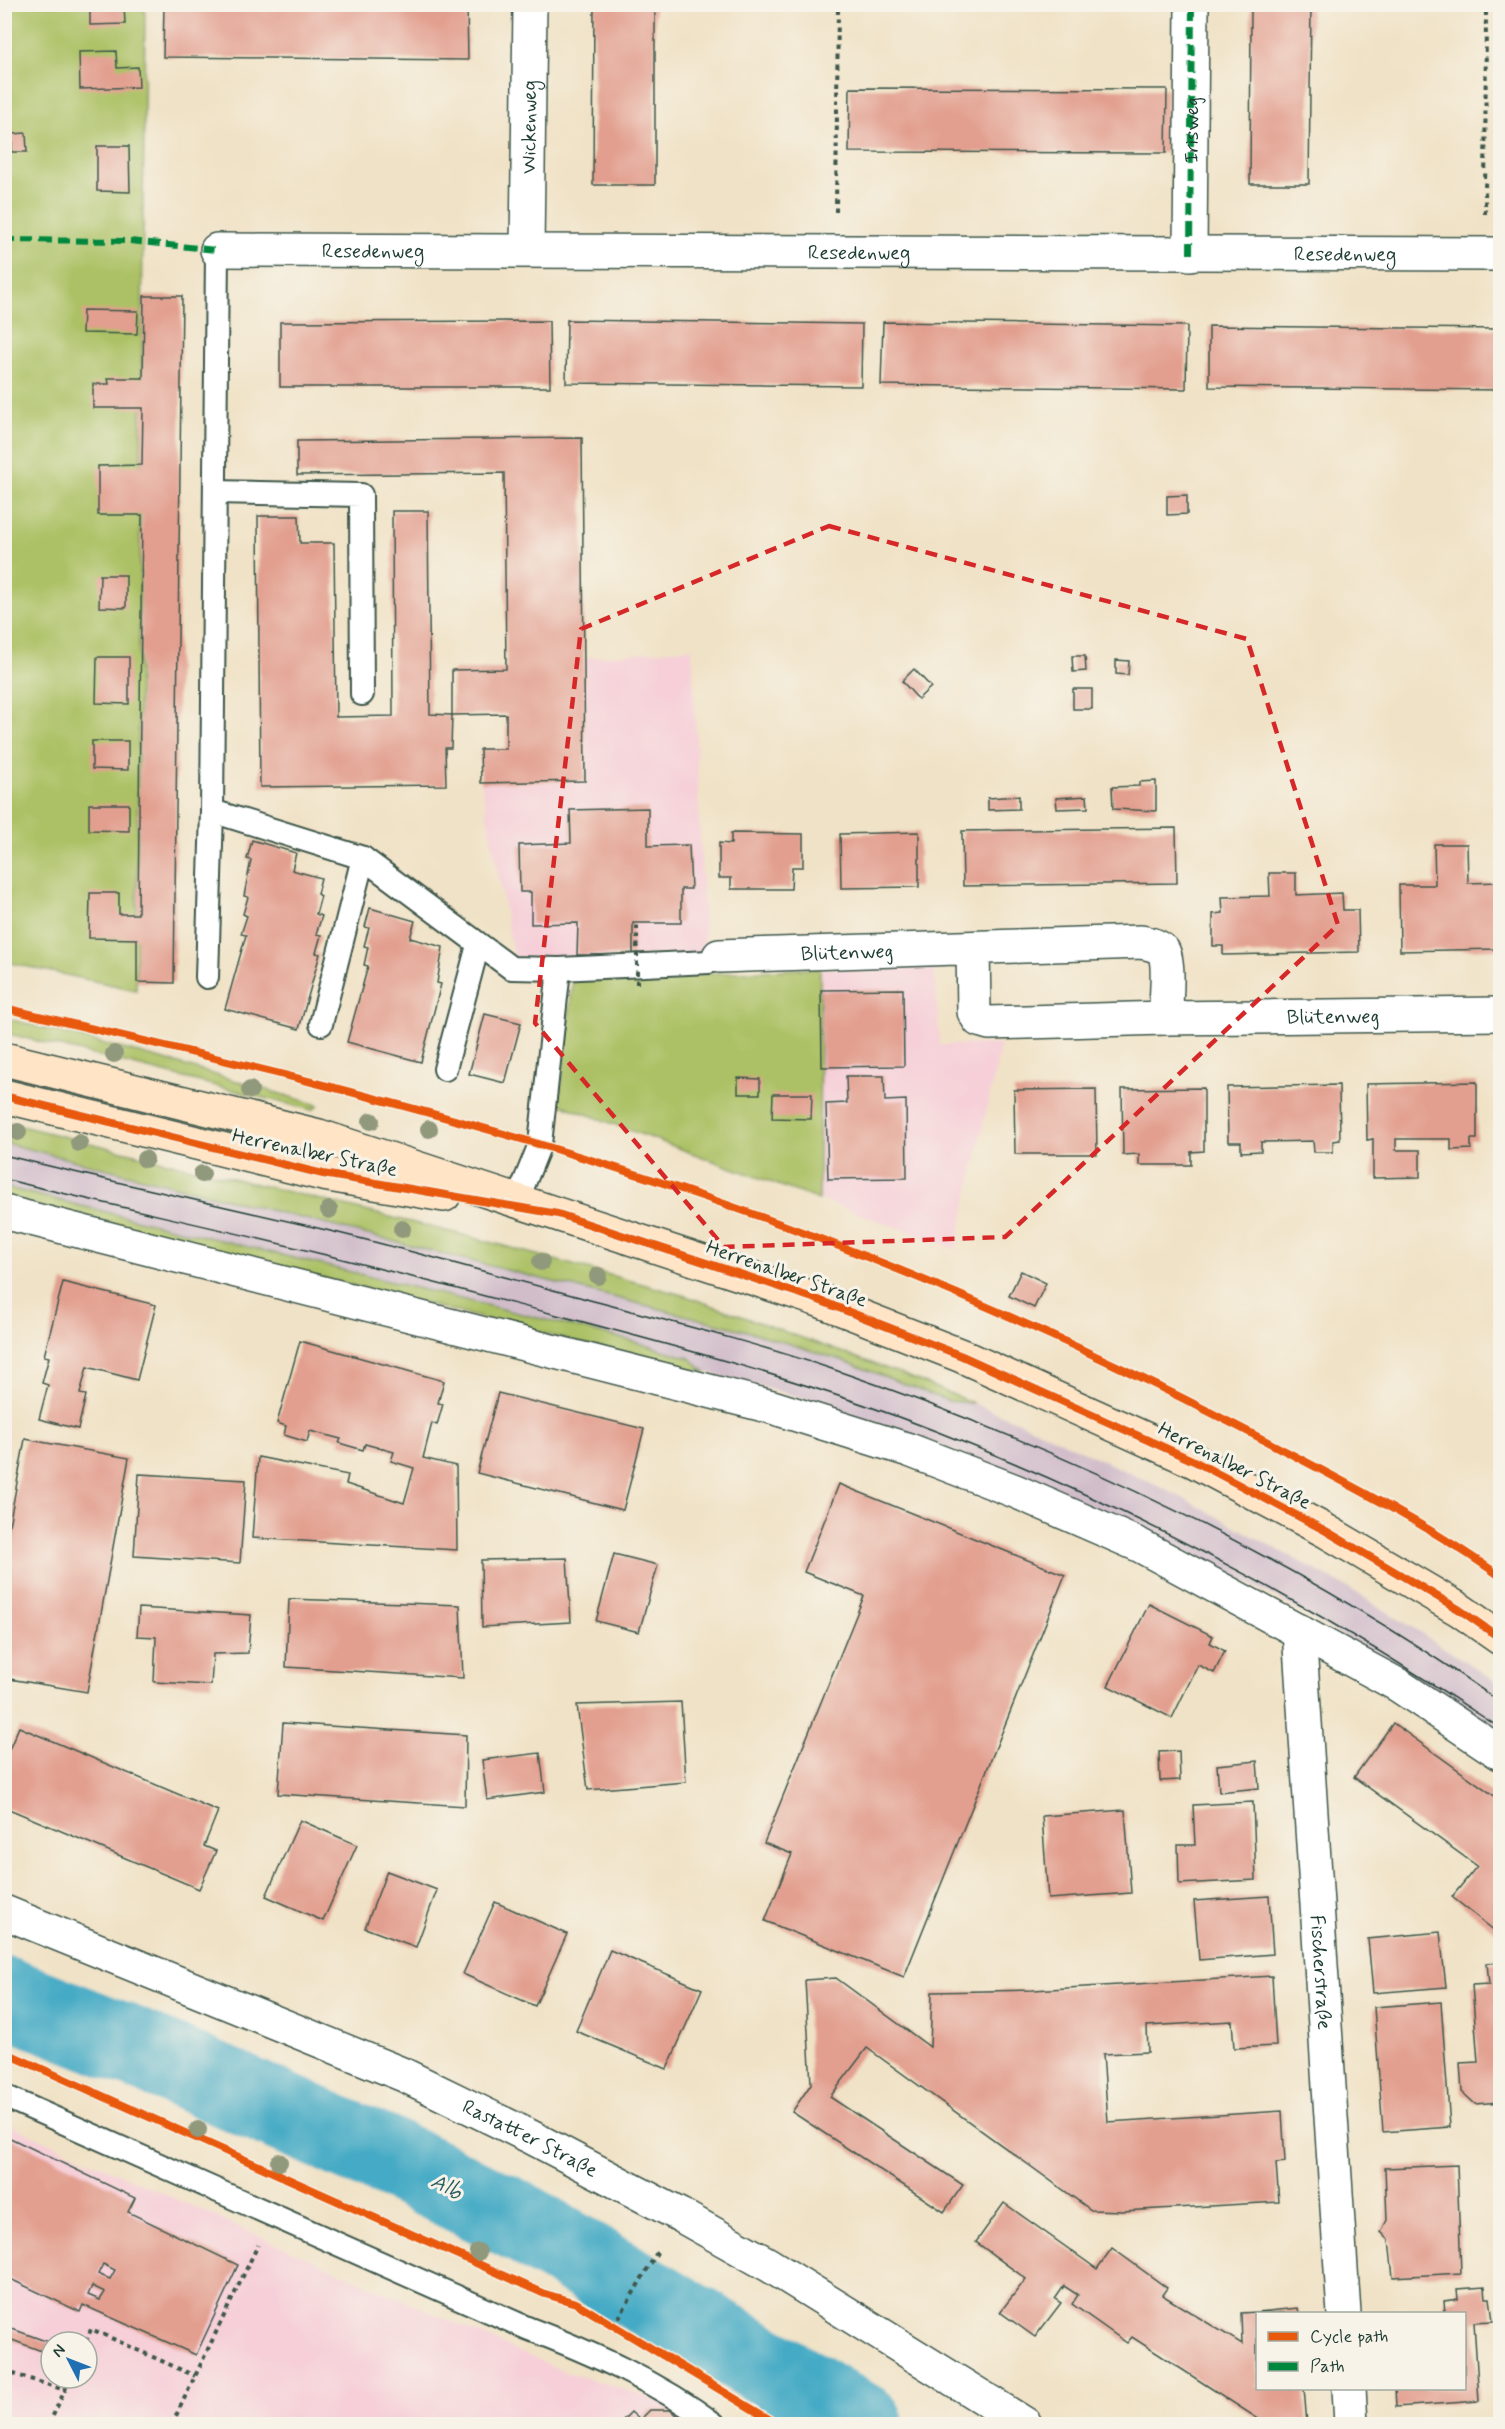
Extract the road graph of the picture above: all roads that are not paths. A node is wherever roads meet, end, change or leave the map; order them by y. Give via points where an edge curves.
1 (530, 4) edge
2 (1192, 4) edge
3 (217, 250) joint
4 (527, 250) junction
5 (1190, 254) junction
6 (1492, 254) edge
7 (215, 492) junction
8 (362, 694) dead end
9 (212, 811) junction
10 (363, 858) junction
11 (478, 945) junction
12 (973, 948) junction
13 (719, 956) joint
14 (560, 969) junction
15 (207, 977) dead end
16 (1500, 1014) edge
17 (1166, 1018) junction
18 (321, 1024) dead end
19 (4, 1059) edge
20 (445, 1069) dead end
21 (4, 1096) edge
22 (517, 1201) junction
23 (4, 1212) edge
24 (558, 1214) junction
25 (1299, 1631) junction
26 (1500, 1638) edge
27 (1500, 1753) edge
28 (4, 1912) edge
29 (4, 2096) edge
30 (1344, 2312) edge
31 (1349, 2390) edge
32 (714, 2424) edge
33 (1025, 2424) edge
34 (1351, 2424) edge

1 - 4 street, Wickenweg
2 - 5 street, Irisweg
3 - 4 street, Resedenweg
3 - 7 lane
4 - 5 street, Resedenweg
5 - 6 street, Resedenweg
7 - 8 lane via 361,495
7 - 9 lane
9 - 10 lane
9 - 15 lane
10 - 11 lane
10 - 18 lane
11 - 14 lane via 511,968
11 - 20 lane
12 - 13 street, Blütenweg
12 - 17 street, Blütenweg via 1141,942 1154,945 1163,951 1166,961
12 - 17 street, Blütenweg via 974,1012 979,1020 989,1023
13 - 14 lane via 709,962
14 - 22 lane via 540,1144
16 - 17 street, Blütenweg
19 - 22 main road, Herrenalber Straße via 319,1136
21 - 24 main road, Herrenalber Straße via 323,1174
22 - 24 main road, Herrenalber Straße
23 - 25 street via 761,1404 909,1450 1139,1545
24 - 26 main road, Herrenalber Straße via 816,1299 1084,1409 1194,1461 1326,1531
25 - 27 street via 1398,1685
25 - 30 street, Fischerstraße
28 - 33 street, Rastatter Straße via 404,2075 531,2137 769,2265
29 - 32 lane via 527,2328 584,2349
31 - 34 street

